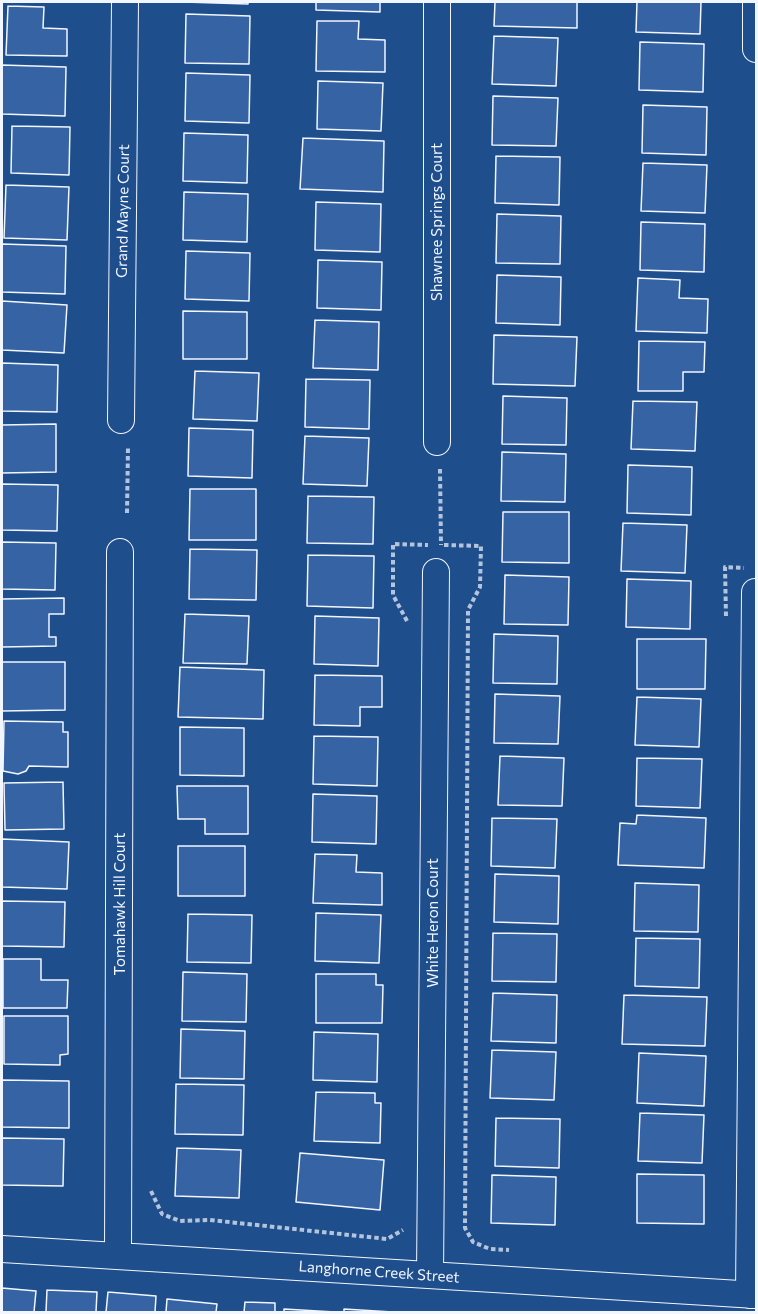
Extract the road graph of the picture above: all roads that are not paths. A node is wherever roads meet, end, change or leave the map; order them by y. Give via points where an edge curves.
1 (125, 2) edge
2 (437, 2) edge
3 (756, 2) edge
4 (756, 49) edge
5 (121, 420) dead end
6 (438, 454) road end
7 (120, 552) dead end
8 (435, 572) dead end
9 (750, 580) road end
10 (2, 1249) edge
11 (118, 1256) junction
12 (430, 1275) junction
13 (753, 1295) edge

1 - 5 street, Grand Mayne Court
2 - 6 street, Shawnee Springs Court
3 - 4 street
7 - 11 street, Tomahawk Hill Court
8 - 12 street, White Heron Court
9 - 13 street
10 - 11 street, Langhorne Creek Street
11 - 12 street, Langhorne Creek Street
12 - 13 street, Langhorne Creek Street

